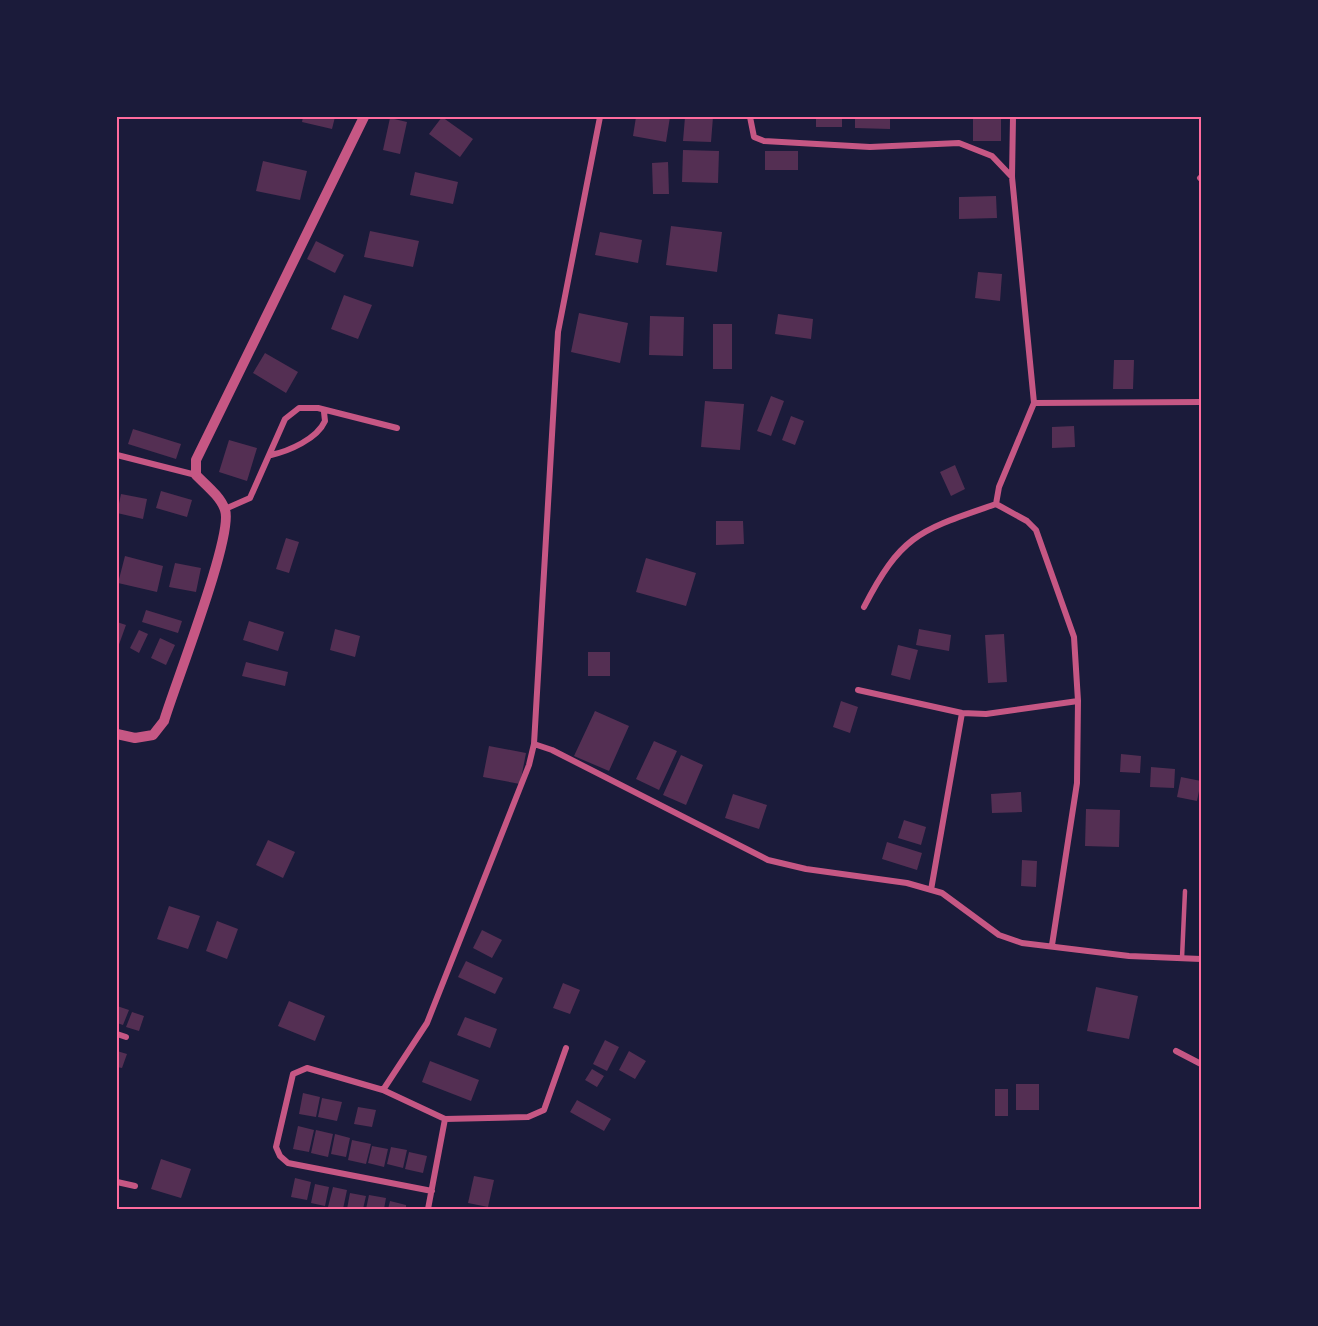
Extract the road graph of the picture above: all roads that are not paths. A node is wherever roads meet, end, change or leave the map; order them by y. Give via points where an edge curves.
1 (364, 117) edge
2 (600, 117) edge
3 (750, 117) edge
4 (1013, 117) edge
5 (1012, 177) junction
6 (1201, 402) edge
7 (1034, 403) junction
8 (324, 412) junction
9 (397, 428) dead end
10 (117, 455) edge
11 (271, 455) junction
12 (196, 475) junction
13 (996, 504) junction
14 (225, 509) junction
15 (864, 607) dead end
16 (858, 690) dead end
17 (1078, 701) junction
18 (962, 713) junction
19 (117, 734) edge
20 (534, 744) junction
21 (931, 890) junction
22 (1185, 891) dead end
23 (1052, 945) junction
24 (1182, 958) junction
25 (1201, 958) edge
26 (117, 1034) edge
27 (126, 1036) dead end
28 (566, 1048) dead end
29 (1176, 1051) dead end
30 (1201, 1064) edge
31 (383, 1090) junction
32 (445, 1119) junction
33 (117, 1182) edge
34 (135, 1186) dead end
35 (432, 1191) junction
36 (428, 1209) edge

1 - 12 street via 196,460
2 - 20 street via 558,332
3 - 5 street via 754,137 764,141 870,147 959,143 992,156
4 - 5 street
5 - 7 street
6 - 7 street
7 - 13 street via 999,487
8 - 9 street
8 - 11 street via 325,421 318,431
8 - 11 street via 306,406 292,413 285,419
10 - 12 street
11 - 14 street via 250,498
12 - 14 street
13 - 15 street via 936,525 901,547
13 - 17 street via 1027,521 1043,544 1071,627
14 - 19 street via 217,564 164,721 153,735 135,738
16 - 18 street
17 - 18 street via 986,714
17 - 23 street via 1077,783
18 - 21 street
20 - 21 street via 768,860
20 - 31 street via 427,1023
21 - 23 street via 942,893 999,935 1022,943
22 - 24 lane
23 - 24 street via 1129,956
24 - 25 street
26 - 27 street
28 - 32 street via 544,1110 538,1114
29 - 30 street
31 - 32 street
31 - 35 street via 307,1068 298,1070 293,1074 276,1147 280,1156 288,1164
32 - 35 street
33 - 34 street
35 - 36 street

